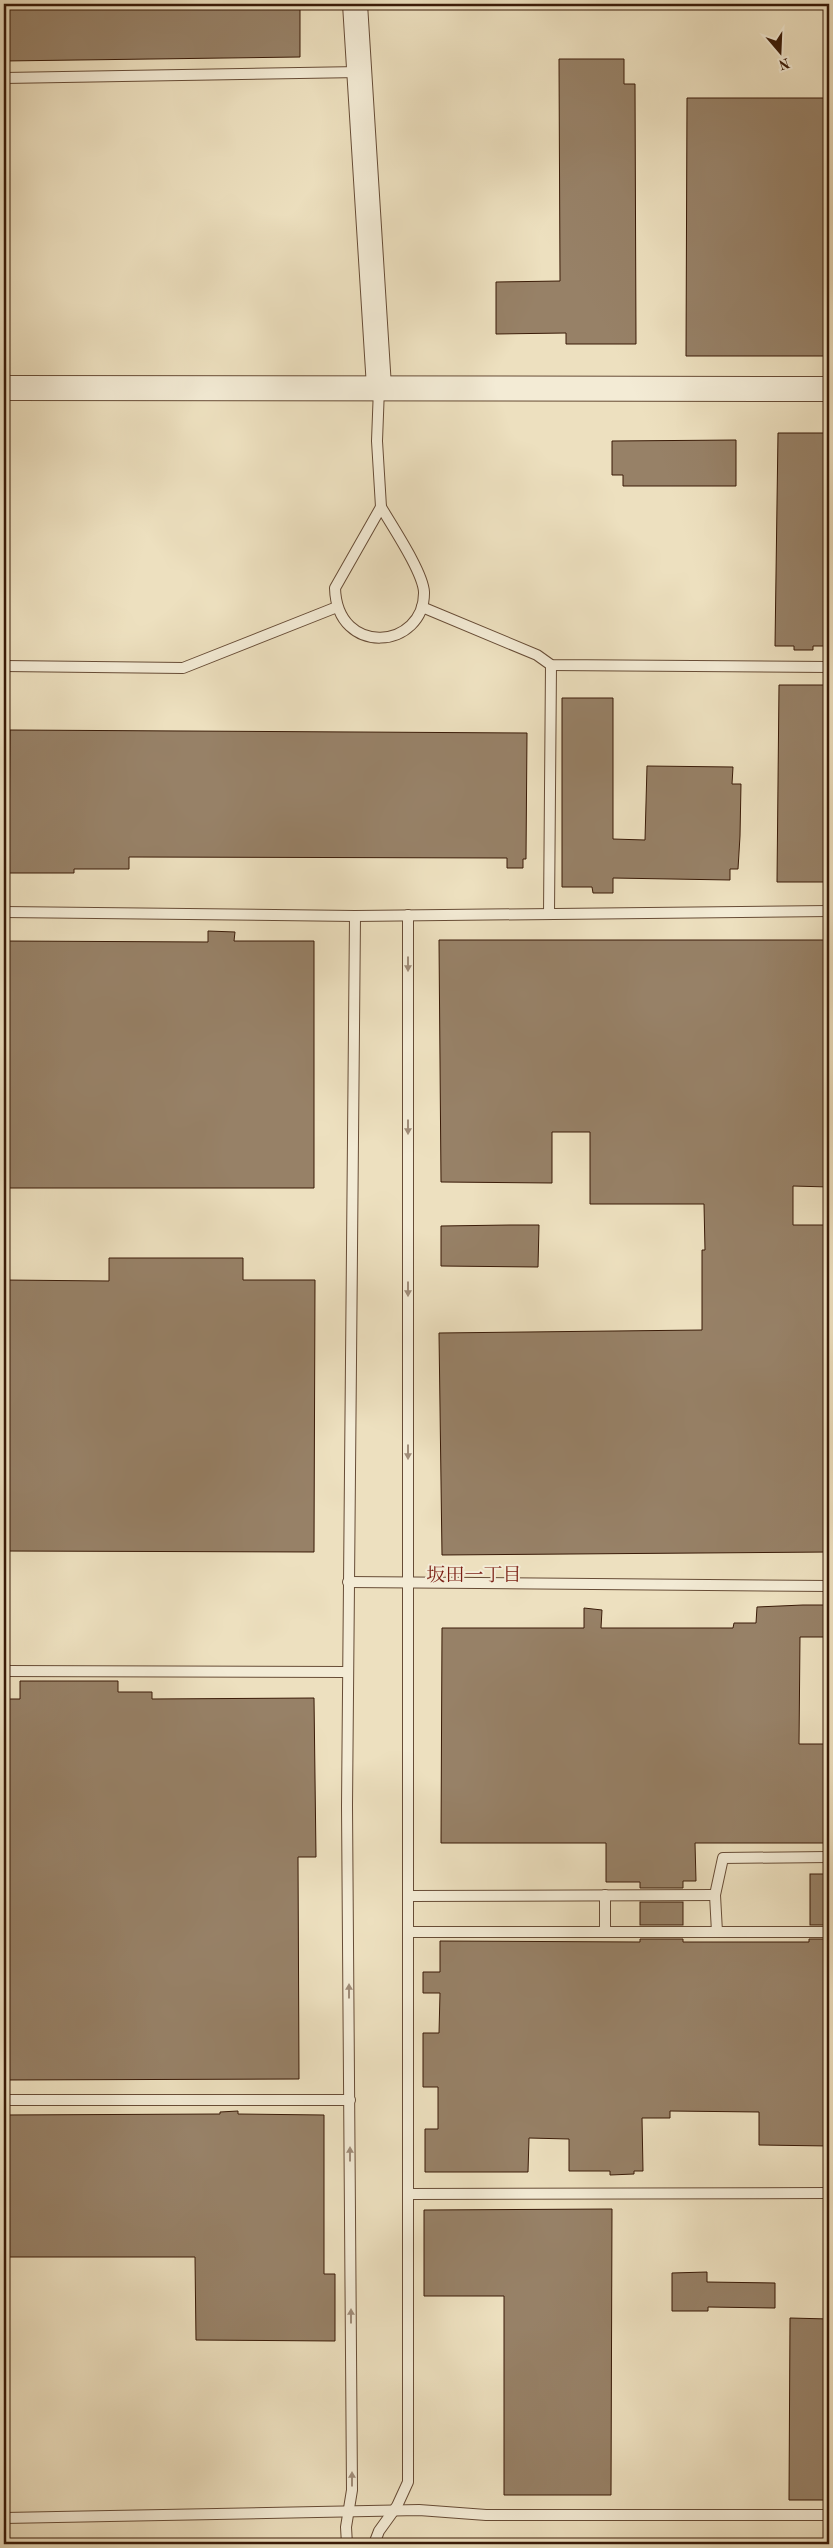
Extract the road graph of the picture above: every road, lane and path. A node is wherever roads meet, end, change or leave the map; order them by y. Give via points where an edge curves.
1 (355, 4) edge
2 (360, 72) junction
3 (4, 78) edge
4 (378, 387) junction
5 (4, 388) edge
6 (829, 389) edge
7 (381, 506) junction
8 (337, 607) junction
9 (422, 607) junction
10 (4, 666) edge
11 (551, 666) junction
12 (829, 667) edge
13 (829, 911) edge
14 (4, 912) edge
15 (549, 914) junction
16 (408, 915) junction
17 (355, 916) junction
18 (348, 1582) junction
19 (408, 1582) junction
20 (829, 1586) edge
21 (4, 1671) edge
22 (348, 1672) junction
23 (829, 1857) edge
24 (605, 1895) junction
25 (715, 1895) junction
26 (408, 1896) junction
27 (408, 1932) junction
28 (605, 1932) junction
29 (717, 1932) junction
30 (829, 1932) edge
31 (4, 2100) edge
32 (350, 2100) junction
33 (408, 2194) junction
34 (829, 2194) edge
35 (393, 2511) junction
36 (348, 2513) junction
37 (829, 2515) edge
38 (4, 2518) edge
39 (346, 2544) edge
40 (374, 2544) edge

1 - 2 street
2 - 3 lane
2 - 4 street
4 - 5 street
4 - 6 street
4 - 7 lane
7 - 8 lane via 335,588
7 - 9 lane via 420,578 424,592
8 - 9 lane via 350,627 362,635 376,638 391,637 404,630
8 - 10 lane via 183,668
9 - 11 lane via 538,655
11 - 12 lane
11 - 15 lane
13 - 15 lane
14 - 17 lane
15 - 16 lane
16 - 17 lane
16 -> 19 lane
17 - 18 lane
18 - 19 lane
18 - 22 lane
19 - 20 lane
19 - 26 lane
21 - 22 lane
32 -> 22 lane
23 - 25 lane via 723,1858
24 - 25 lane
24 - 26 lane
24 - 28 lane
25 - 29 lane
26 - 27 lane
27 - 28 lane
27 - 33 lane
28 - 29 lane
29 - 30 lane
31 - 32 lane
36 -> 32 lane via 352,2490
33 - 34 lane
33 - 35 lane via 408,2482
35 - 36 lane
35 - 37 lane via 486,2515
35 - 40 lane
36 - 38 lane
36 - 39 lane

